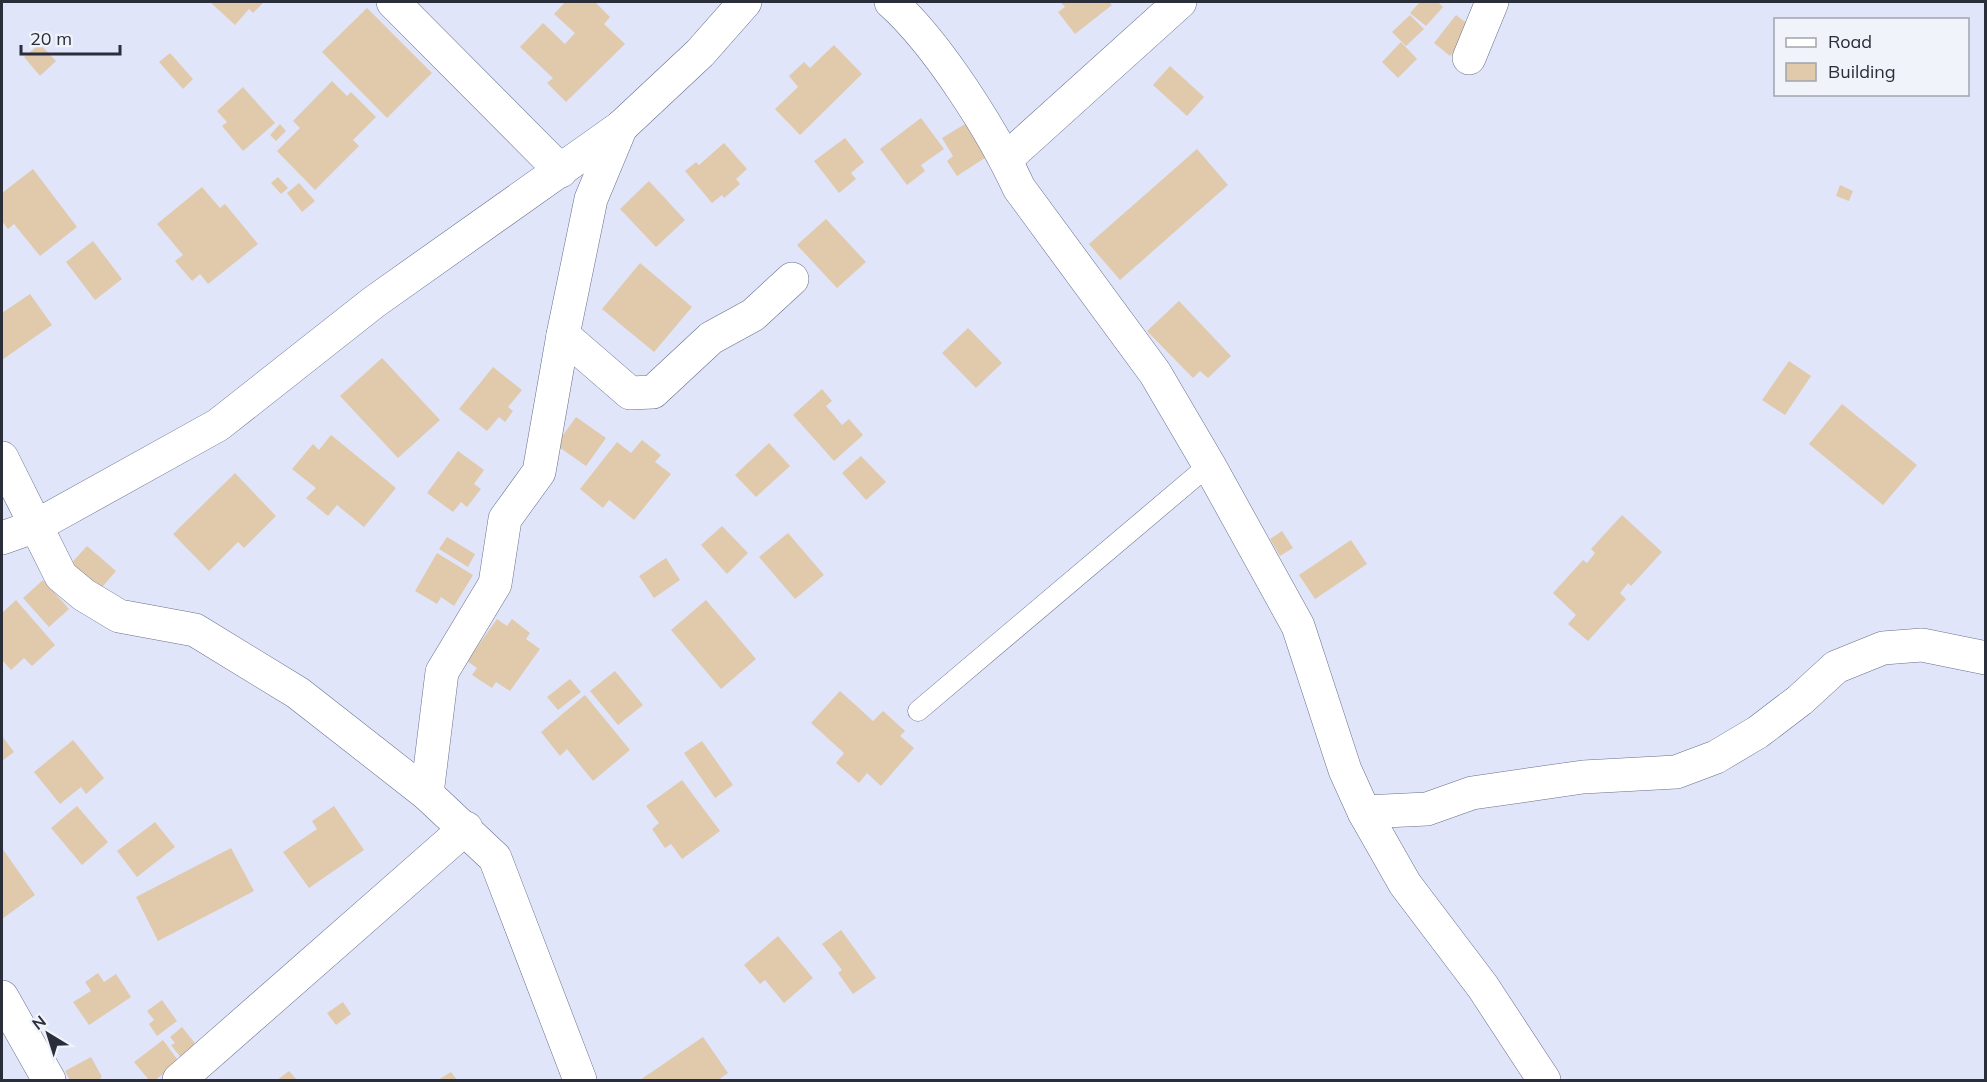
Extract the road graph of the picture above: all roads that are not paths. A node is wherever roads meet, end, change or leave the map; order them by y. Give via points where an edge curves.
1 (393, 2) edge
2 (745, 2) edge
3 (891, 2) edge
4 (1180, 2) edge
5 (1492, 2) edge
6 (1468, 58) dead end
7 (621, 127) junction
8 (1006, 159) junction
9 (561, 171) junction
10 (792, 279) dead end
11 (562, 335) junction
12 (2, 458) edge
13 (1209, 465) junction
14 (36, 526) junction
15 (2, 538) edge
16 (1986, 658) edge
17 (918, 711) dead end
18 (427, 794) junction
19 (1364, 812) junction
20 (466, 828) junction
21 (2, 997) edge
22 (50, 1080) edge
23 (178, 1080) edge
24 (580, 1080) edge
25 (1544, 1080) edge

1 - 9 street
2 - 7 street via 700,52
3 - 8 street via 907,16 959,86
4 - 8 street
5 - 6 street
7 - 9 street
7 - 11 street via 591,199
8 - 13 street via 1019,188 1155,373
9 - 14 street via 374,302 218,425
10 - 11 street via 753,315 711,338 653,392 630,393
11 - 18 street via 539,472 505,519 495,584 442,672
12 - 14 street
13 - 17 lane
13 - 19 street via 1299,626 1345,770
14 - 15 street
14 - 18 street via 61,576 84,595 119,616 195,630 298,693
16 - 19 street via 1922,645 1883,648 1836,667 1758,732 1716,757 1677,772 1583,777 1472,793 1426,809
18 - 20 street
19 - 25 street via 1405,884 1483,987
20 - 23 street
20 - 24 street via 495,858
21 - 22 street

